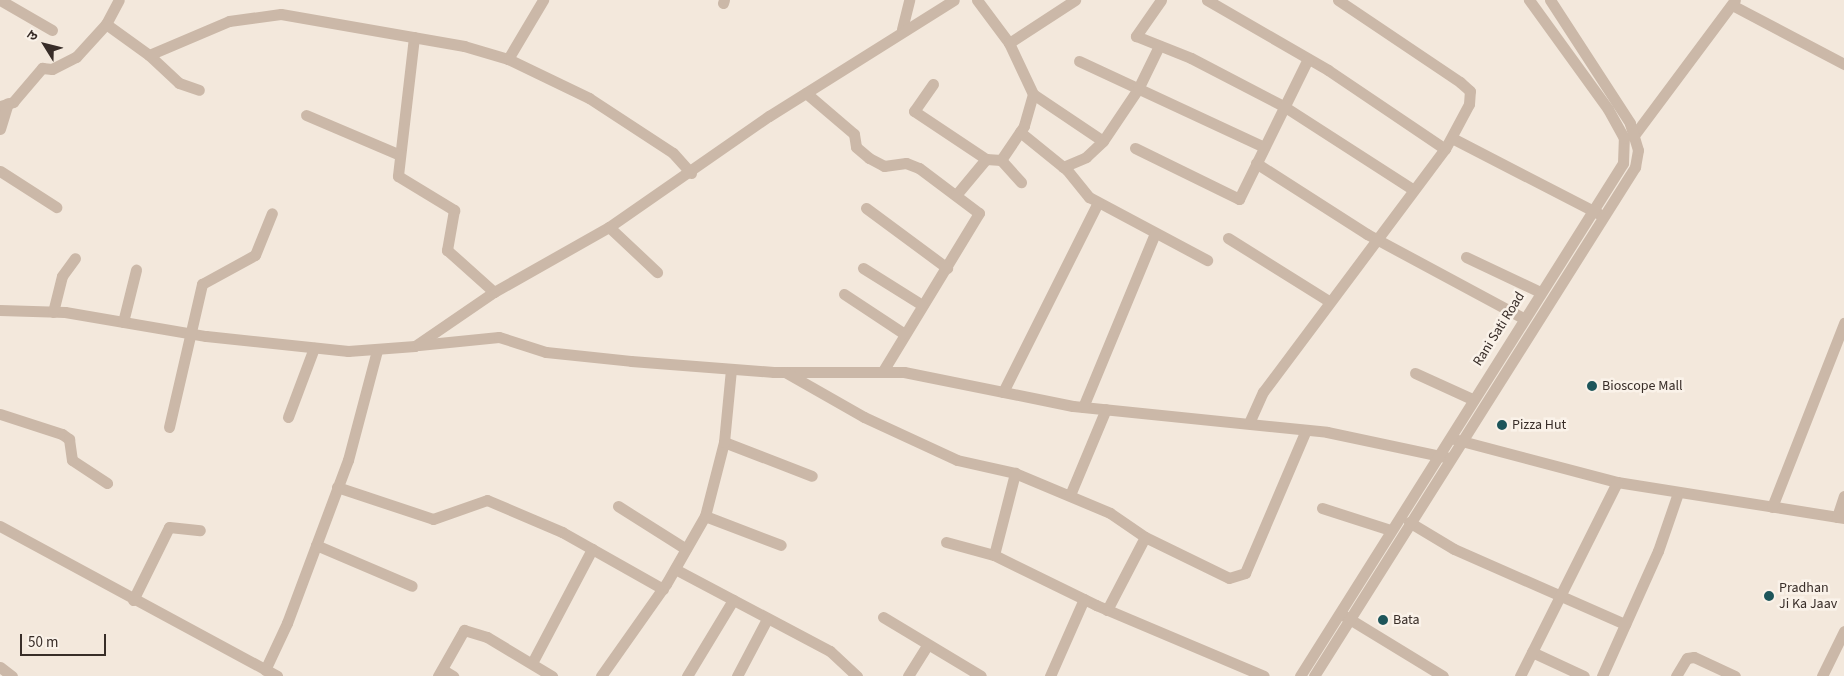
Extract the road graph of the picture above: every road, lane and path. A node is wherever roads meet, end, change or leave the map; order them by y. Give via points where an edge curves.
1 (0, 0) edge
2 (119, 0) edge
3 (543, 0) edge
4 (909, 0) edge
5 (954, 0) edge
6 (977, 0) edge
7 (1075, 0) edge
8 (1161, 0) edge
9 (1207, 0) edge
10 (1338, 0) edge
11 (1529, 0) edge
12 (1550, 0) edge
13 (1734, 2) edge
14 (106, 24) junction
15 (902, 29) junction
16 (52, 30) dead end
17 (414, 37) junction
18 (1009, 43) junction
19 (1159, 46) junction
20 (149, 55) junction
21 (508, 59) junction
22 (1308, 59) junction
23 (1079, 61) dead end
24 (1844, 64) edge
25 (933, 84) dead end
26 (1138, 89) junction
27 (199, 90) dead end
28 (806, 93) junction
29 (1033, 94) junction
30 (1618, 102) junction
31 (4, 104) edge
32 (1282, 106) junction
33 (1608, 109) junction
34 (306, 115) dead end
35 (0, 130) edge
36 (1020, 132) junction
37 (1635, 134) junction
38 (1452, 138) junction
39 (1103, 141) junction
40 (1264, 147) junction
41 (1135, 148) dead end
42 (1445, 149) junction
43 (398, 154) junction
44 (986, 160) junction
45 (1001, 160) junction
46 (1256, 163) junction
47 (1062, 167) junction
48 (0, 171) edge
49 (691, 173) junction
50 (1021, 182) dead end
51 (1414, 190) junction
52 (956, 195) junction
53 (1098, 202) junction
54 (56, 208) dead end
55 (866, 208) dead end
56 (1593, 212) junction
57 (272, 213) dead end
58 (1605, 218) junction
59 (609, 227) junction
60 (1155, 233) junction
61 (1228, 238) dead end
62 (1379, 241) junction
63 (75, 258) dead end
64 (1466, 258) dead end
65 (1208, 260) dead end
66 (863, 268) dead end
67 (947, 268) junction
68 (136, 270) dead end
69 (657, 272) dead end
70 (494, 292) junction
71 (1540, 292) junction
72 (844, 294) dead end
73 (1329, 301) junction
74 (922, 305) junction
75 (0, 310) edge
76 (53, 312) junction
77 (1523, 318) junction
78 (123, 322) junction
79 (1844, 324) edge
80 (903, 333) junction
81 (192, 334) junction
82 (415, 346) junction
83 (314, 348) junction
84 (378, 350) junction
85 (731, 369) junction
86 (883, 371) junction
87 (785, 372) junction
88 (1415, 373) dead end
89 (1003, 392) junction
90 (1472, 399) junction
91 (1083, 407) junction
92 (1106, 409) junction
93 (0, 414) edge
94 (288, 417) dead end
95 (1249, 423) junction
96 (169, 427) dead end
97 (1306, 430) junction
98 (1447, 438) junction
99 (1460, 441) junction
100 (724, 442) junction
101 (1436, 456) junction
102 (1449, 458) junction
103 (1015, 473) junction
104 (812, 476) dead end
105 (1617, 482) junction
106 (107, 483) dead end
107 (337, 487) junction
108 (1678, 493) junction
109 (1070, 495) junction
110 (1844, 496) edge
111 (618, 506) dead end
112 (1772, 507) junction
113 (1322, 508) dead end
114 (705, 516) junction
115 (1841, 517) edge
116 (1409, 522) junction
117 (0, 526) edge
118 (200, 530) dead end
119 (1390, 530) junction
120 (1145, 537) junction
121 (946, 542) dead end
122 (316, 545) junction
123 (781, 545) dead end
124 (592, 549) junction
125 (686, 549) junction
126 (994, 555) junction
127 (674, 569) junction
128 (412, 586) dead end
129 (663, 589) junction
130 (1561, 595) junction
131 (1084, 599) junction
132 (133, 600) junction
133 (733, 600) junction
134 (1107, 610) junction
135 (1344, 616) junction
136 (884, 617) dead end
137 (767, 619) junction
138 (1625, 624) junction
139 (1844, 631) edge
140 (927, 645) junction
141 (1532, 652) junction
142 (532, 663) junction
143 (0, 668) edge
144 (265, 670) junction
145 (440, 673) edge
146 (693, 674) edge
147 (849, 674) edge
148 (12, 676) edge
149 (277, 676) edge
150 (453, 676) edge
151 (552, 676) edge
152 (601, 676) edge
153 (737, 676) edge
154 (908, 676) edge
155 (981, 676) edge
156 (1050, 676) edge
157 (1264, 676) edge
158 (1300, 676) edge
159 (1314, 676) edge
160 (1443, 676) edge
161 (1520, 676) edge
162 (1584, 676) edge
163 (1602, 676) edge
164 (1676, 676) edge
165 (1735, 676) edge
166 (1822, 676) edge

1 - 16 street
2 - 14 street
3 - 21 street
4 - 15 street
5 - 15 street
6 - 18 street
7 - 18 street
8 - 19 street via 1136,36
9 - 22 street
10 - 38 street via 1470,91 1469,104
11 - 33 street, Rani Sati Road
12 - 30 street
13 - 24 street
13 - 37 street
14 - 20 street
14 - 31 street via 76,57 52,68 42,68
15 - 28 street
17 - 20 street via 281,14 229,21
17 - 21 street
17 - 43 street
18 - 29 street
19 - 26 street
19 - 32 street
20 - 27 street via 179,83
21 - 49 street via 589,98 673,154
22 - 32 street
22 - 42 street
23 - 26 street
25 - 44 street via 914,111
26 - 39 street
26 - 40 street
28 - 49 street
28 - 52 street via 854,134 856,147 869,158 884,166 906,163
29 - 36 street
29 - 39 street
30 - 33 street
30 - 37 street
31 - 35 street
32 - 40 street
32 - 51 street
33 - 56 street, Rani Sati Road via 1626,150 1623,163
34 - 43 street
36 - 45 street
36 - 47 street
37 - 58 street via 1635,167
38 - 42 street
38 - 56 street
39 - 47 street via 1086,156
40 - 46 street
41 - 46 street via 1235,199 1242,196
42 - 51 street
43 - 70 street via 398,176 406,185 454,210 447,250
44 - 45 street
44 - 52 street
45 - 50 street
46 - 62 street
47 - 53 street
48 - 54 street
49 - 59 street
51 - 62 street
52 - 67 street via 979,213
53 - 60 street
53 - 89 street
55 - 67 street
56 - 58 street
56 - 71 street, Rani Sati Road
57 - 81 street via 255,255 202,284
58 - 99 street
59 - 69 street
59 - 70 street
60 - 65 street
60 - 91 street
61 - 73 street
62 - 73 street
62 - 77 street
63 - 76 street via 62,276
64 - 71 street
66 - 74 street
67 - 74 street
68 - 78 street
70 - 82 street
71 - 77 street, Rani Sati Road
72 - 80 street
73 - 95 street via 1263,392
74 - 80 street
75 - 76 street
76 - 78 street
77 - 90 street, Rani Sati Road
78 - 81 street
79 - 112 street
80 - 86 street
81 - 83 street
81 - 96 street
82 - 84 street
82 - 85 street via 500,338 546,352
83 - 84 street
83 - 94 street
84 - 107 street
85 - 87 street
85 - 100 street
86 - 87 street
86 - 89 street
87 - 103 street via 864,417 957,460
88 - 90 street
89 - 91 street
90 - 98 street, Rani Sati Road
91 - 92 street
92 - 95 street
92 - 109 street
93 - 106 street via 62,434 68,439 72,460
95 - 97 street
97 - 101 street
97 - 120 street via 1241,577 1229,578 1210,571
98 - 99 street
98 - 101 street, Rani Sati Road
99 - 102 street
99 - 105 street
100 - 104 street
100 - 114 street
101 - 102 street
101 - 119 street, Rani Sati Road
102 - 116 street
103 - 109 street
103 - 126 street
105 - 108 street
105 - 130 street
107 - 122 street
107 - 124 street via 433,519 488,500
108 - 112 street
108 - 138 street via 1658,551
109 - 120 street via 1110,514
110 - 115 street
111 - 125 street
112 - 115 street
113 - 119 street
114 - 123 street
114 - 125 street
116 - 130 street via 1454,550
116 - 135 street
117 - 132 street
118 - 132 street via 170,528
119 - 135 street, Rani Sati Road
120 - 134 street
121 - 126 street
122 - 128 street
122 - 144 street
124 - 129 street
124 - 142 street
125 - 127 street
126 - 131 street
127 - 129 street
127 - 133 street
129 - 152 street
130 - 138 street
130 - 141 street
131 - 134 street
131 - 156 street
132 - 144 street
133 - 137 street
133 - 146 street
134 - 157 street
135 - 158 street, Rani Sati Road
135 - 159 street
135 - 160 street
136 - 140 street
137 - 147 street via 830,652
137 - 153 street
138 - 163 street
139 - 166 street
140 - 154 street
140 - 155 street
141 - 161 street
141 - 162 street
142 - 145 street via 487,637 464,630
142 - 151 street
143 - 148 street
144 - 149 street
145 - 150 street
164 - 165 street via 1687,658 1694,657

